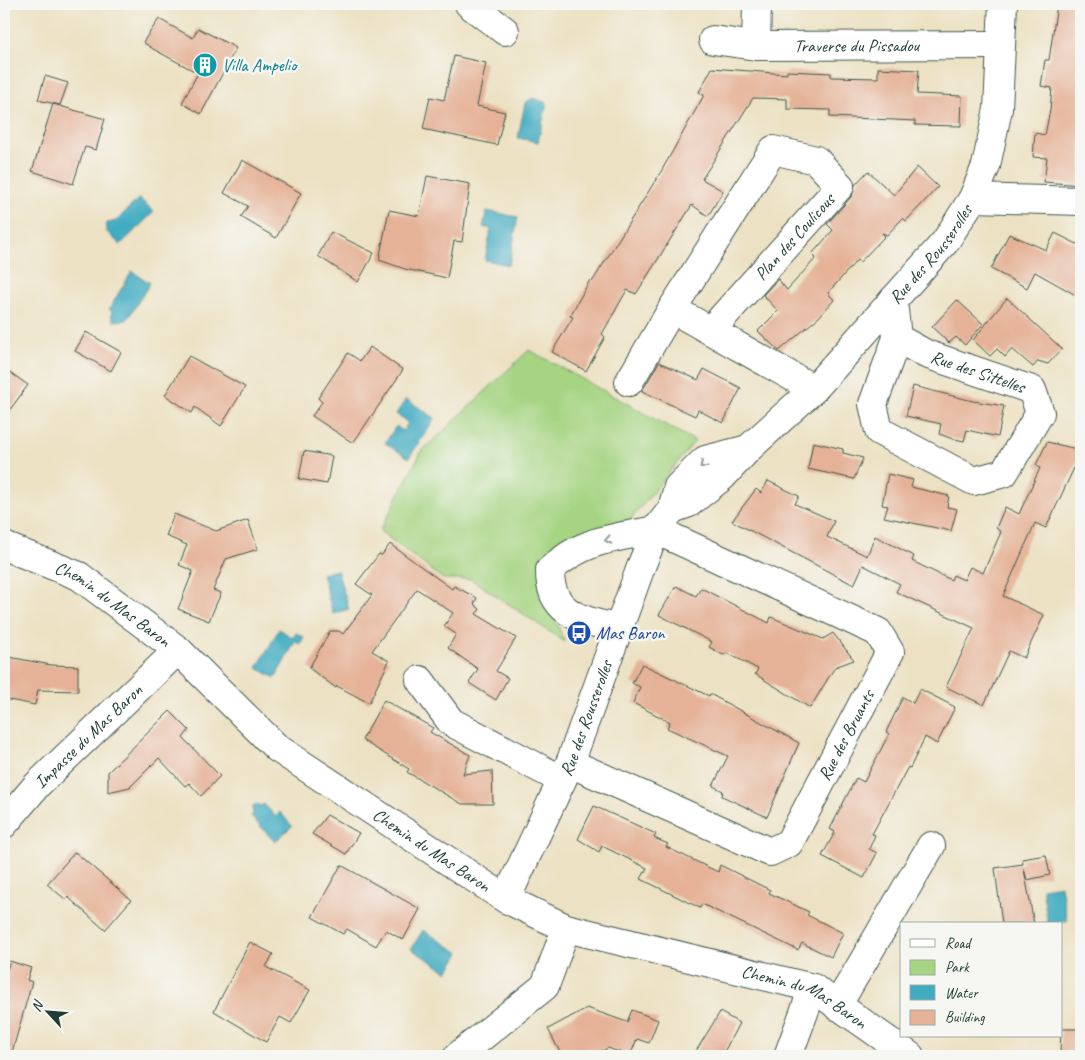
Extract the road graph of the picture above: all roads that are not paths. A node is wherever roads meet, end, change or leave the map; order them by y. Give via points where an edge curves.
1 (469, 4) edge
2 (756, 4) edge
3 (1003, 4) edge
4 (505, 31) dead end
5 (713, 40) dead end
6 (1001, 45) junction
7 (756, 46) junction
8 (973, 198) junction
9 (1081, 201) edge
10 (893, 300) junction
11 (672, 309) junction
12 (711, 330) junction
13 (897, 338) junction
14 (629, 382) dead end
15 (814, 389) junction
16 (664, 520) junction
17 (4, 546) edge
18 (618, 629) junction
19 (178, 650) junction
20 (420, 680) dead end
21 (566, 771) junction
22 (4, 824) edge
23 (931, 846) dead end
24 (506, 899) junction
25 (566, 928) junction
26 (813, 988) junction
27 (838, 1006) junction
28 (458, 1056) edge
29 (788, 1056) edge
30 (910, 1056) edge

1 - 4 street
2 - 7 street
3 - 6 street, Rue des Rousserolles
5 - 7 street, Traverse du Pissadou
6 - 7 street, Traverse du Pissadou
6 - 8 street, Rue des Rousserolles via 998,109 986,166
8 - 9 street
8 - 10 street, Rue des Rousserolles via 946,242
10 - 13 street, Rue des Sittelles
10 - 15 street, Rue des Rousserolles
11 - 12 street
11 - 12 street, Plan des Coulicous via 774,150 816,160 840,186
11 - 14 street, Plan des Coulicous
12 - 15 street
13 - 13 street, Rue des Sittelles via 873,404 879,431 974,481 1004,474 1040,413 1032,390 926,354
15 - 16 street, Rue des Rousserolles via 748,449 705,460 678,487
16 - 18 street, Rue des Rousserolles
16 -> 18 street via 589,544 567,555 550,570 550,586 560,605 579,619
16 - 21 street, Rue des Bruants via 878,632 890,652 789,843 770,852
17 - 19 street, Chemin du Mas Baron via 79,576
18 - 21 street, Rue des Rousserolles
19 - 22 street, Impasse du Mas Baron via 37,785
19 - 24 street, Chemin du Mas Baron via 277,748
20 - 21 street via 451,722
21 - 24 street, Rue des Rousserolles
23 - 27 street
24 - 25 street, Chemin du Mas Baron
25 - 26 street, Chemin du Mas Baron
25 - 28 street via 545,986
26 - 27 street, Chemin du Mas Baron
26 - 29 street
27 - 30 street, Chemin du Mas Baron

